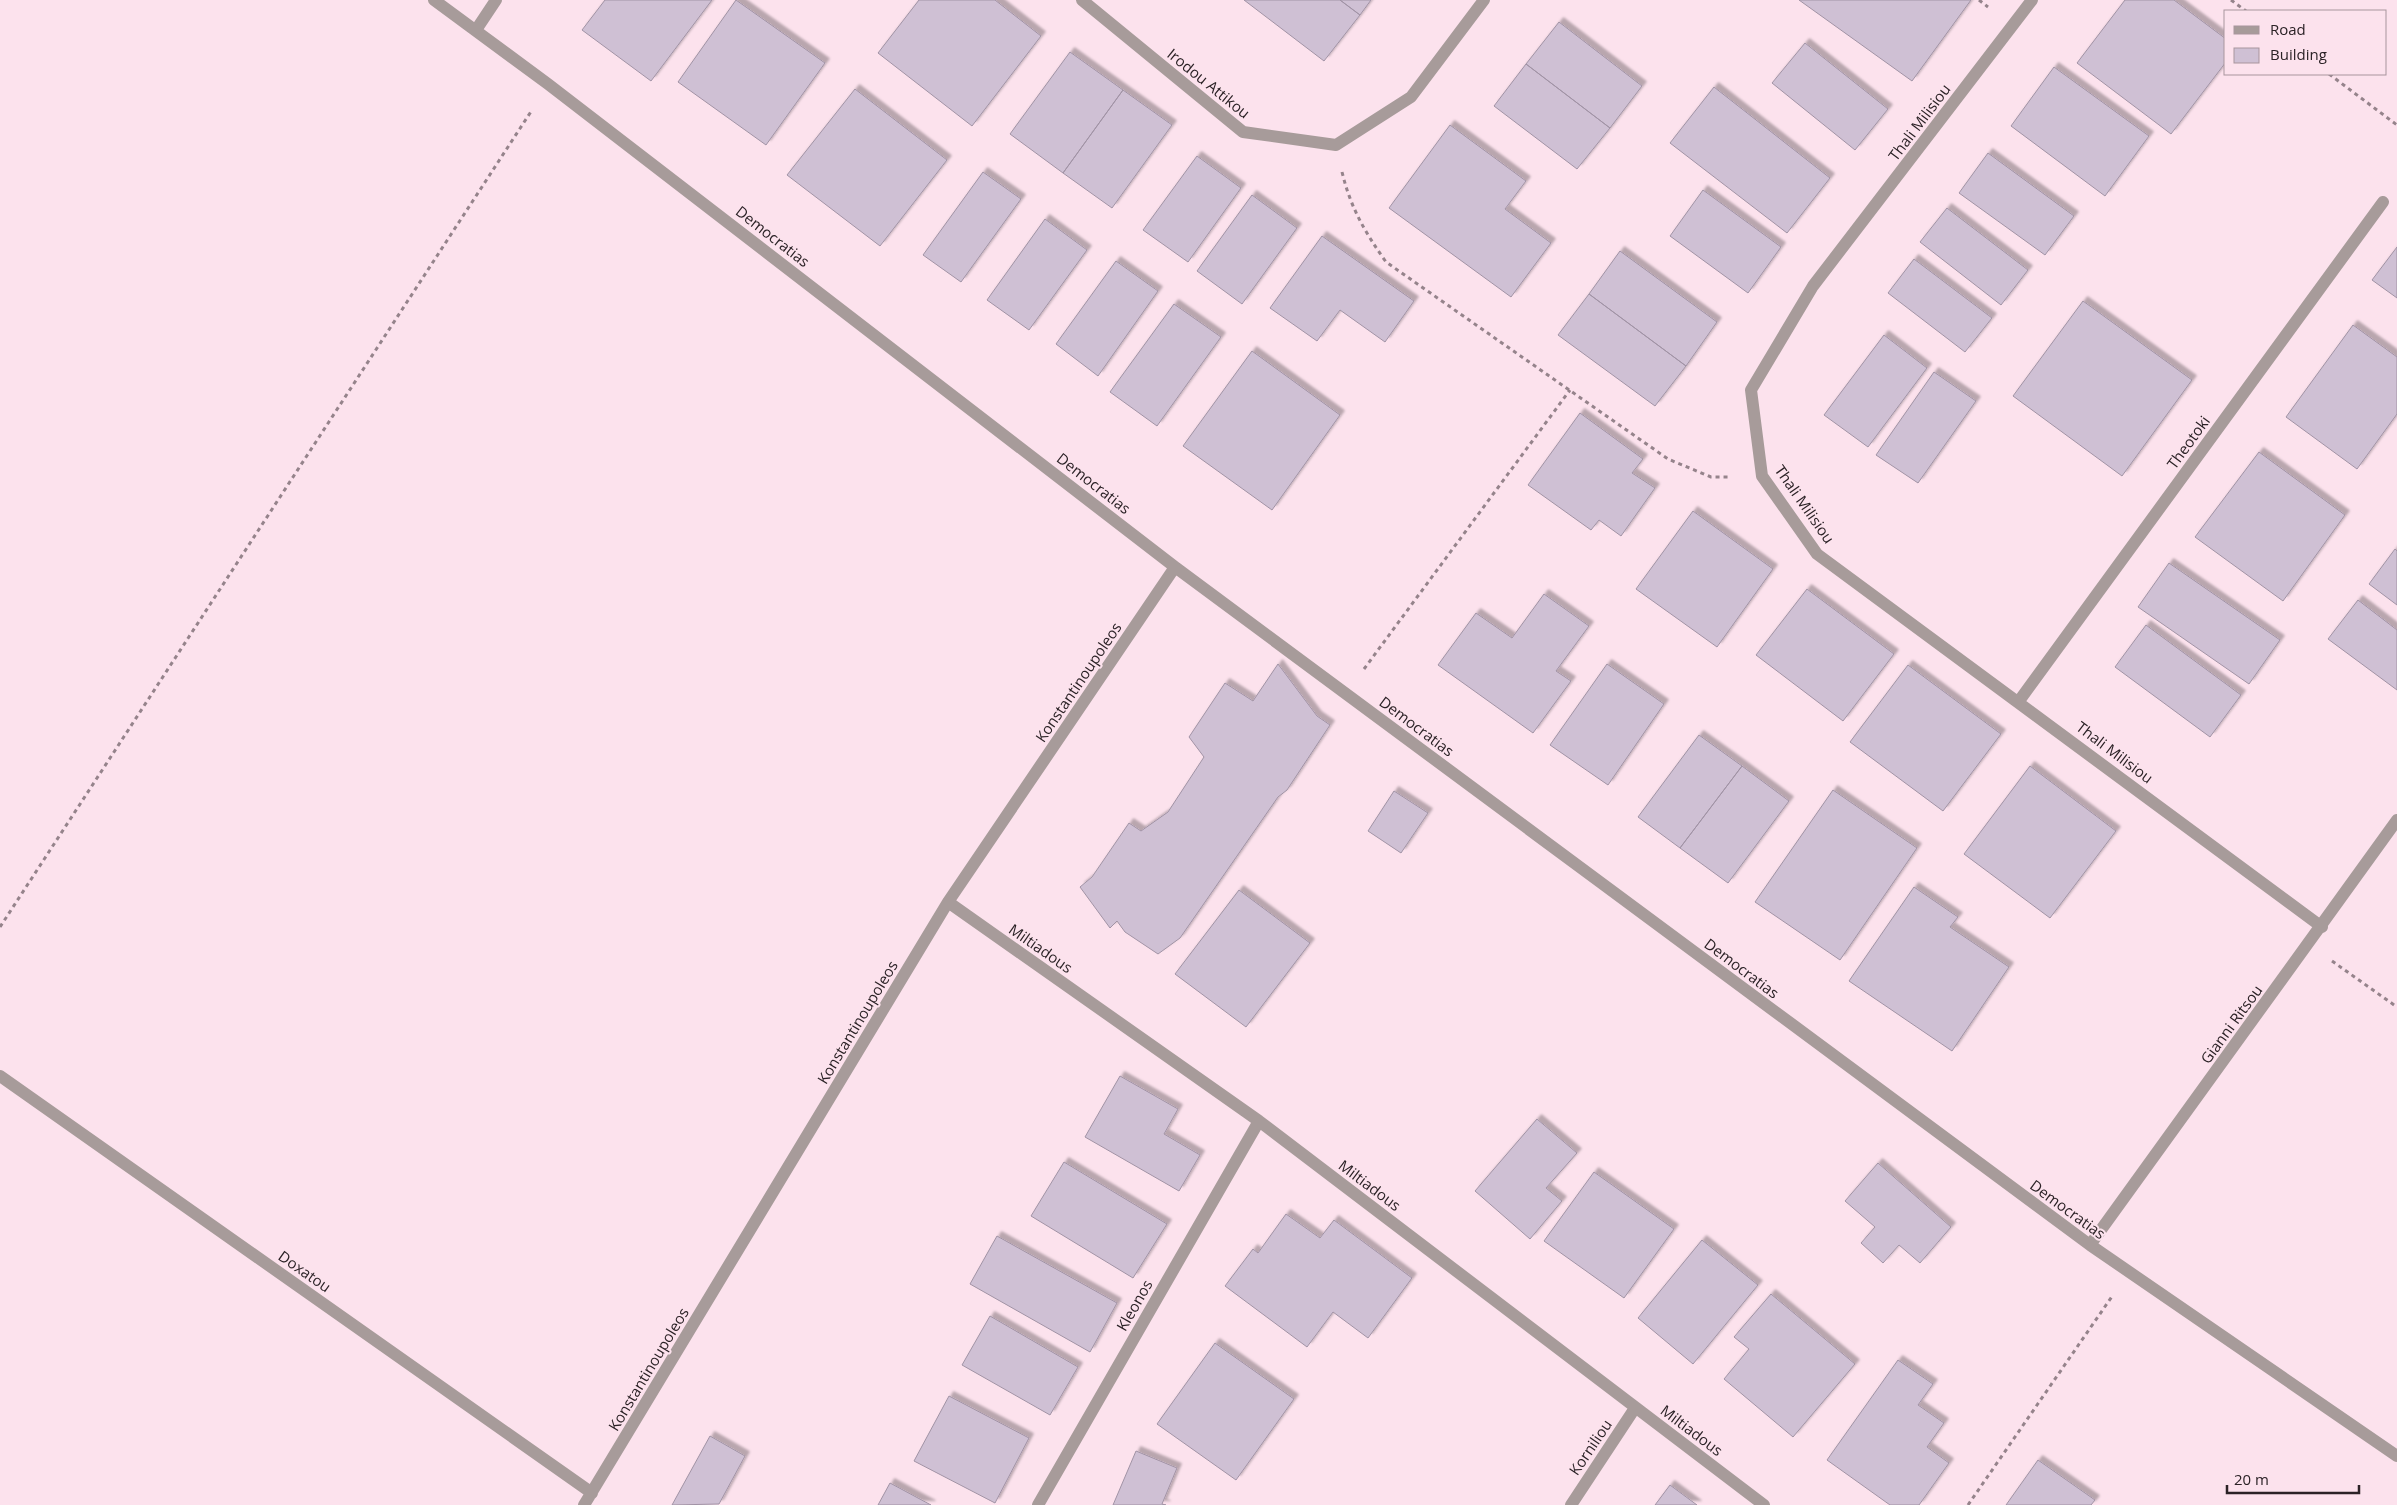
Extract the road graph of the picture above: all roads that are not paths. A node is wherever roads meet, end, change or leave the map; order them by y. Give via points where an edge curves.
1 (434, 0) edge
2 (496, 0) edge
3 (1082, 0) edge
4 (1484, 0) edge
5 (2032, 0) edge
6 (476, 30) junction
7 (2384, 202) dead end
8 (1175, 566) junction
9 (2018, 700) junction
10 (2397, 820) edge
11 (948, 902) junction
12 (2322, 927) junction
13 (0, 1076) edge
14 (1259, 1121) junction
15 (2090, 1245) junction
16 (1635, 1408) junction
17 (2397, 1456) edge
18 (592, 1493) junction
19 (584, 1505) edge
20 (1038, 1505) edge
21 (1571, 1505) edge
22 (1764, 1505) edge

1 - 6 street, Democratias
2 - 6 street
3 - 4 street, Irodou Attikou via 1243,132 1336,145 1411,96
5 - 9 street, Thali Milisiou via 1813,286 1751,390 1762,476 1818,554
6 - 8 street, Democratias
7 - 9 street, Theotoki
8 - 11 street, Konstantinoupoleos
8 - 15 street, Democratias
9 - 12 street, Thali Milisiou
10 - 12 street, Gianni Ritsou
11 - 14 street, Miltiadous
11 - 18 street, Konstantinoupoleos
12 - 15 street, Gianni Ritsou
13 - 18 street, Doxatou
14 - 16 street, Miltiadous
14 - 20 street, Kleonos
15 - 17 street, Democratias
16 - 21 street, Korniliou
16 - 22 street, Miltiadous
18 - 19 street, Konstantinoupoleos

